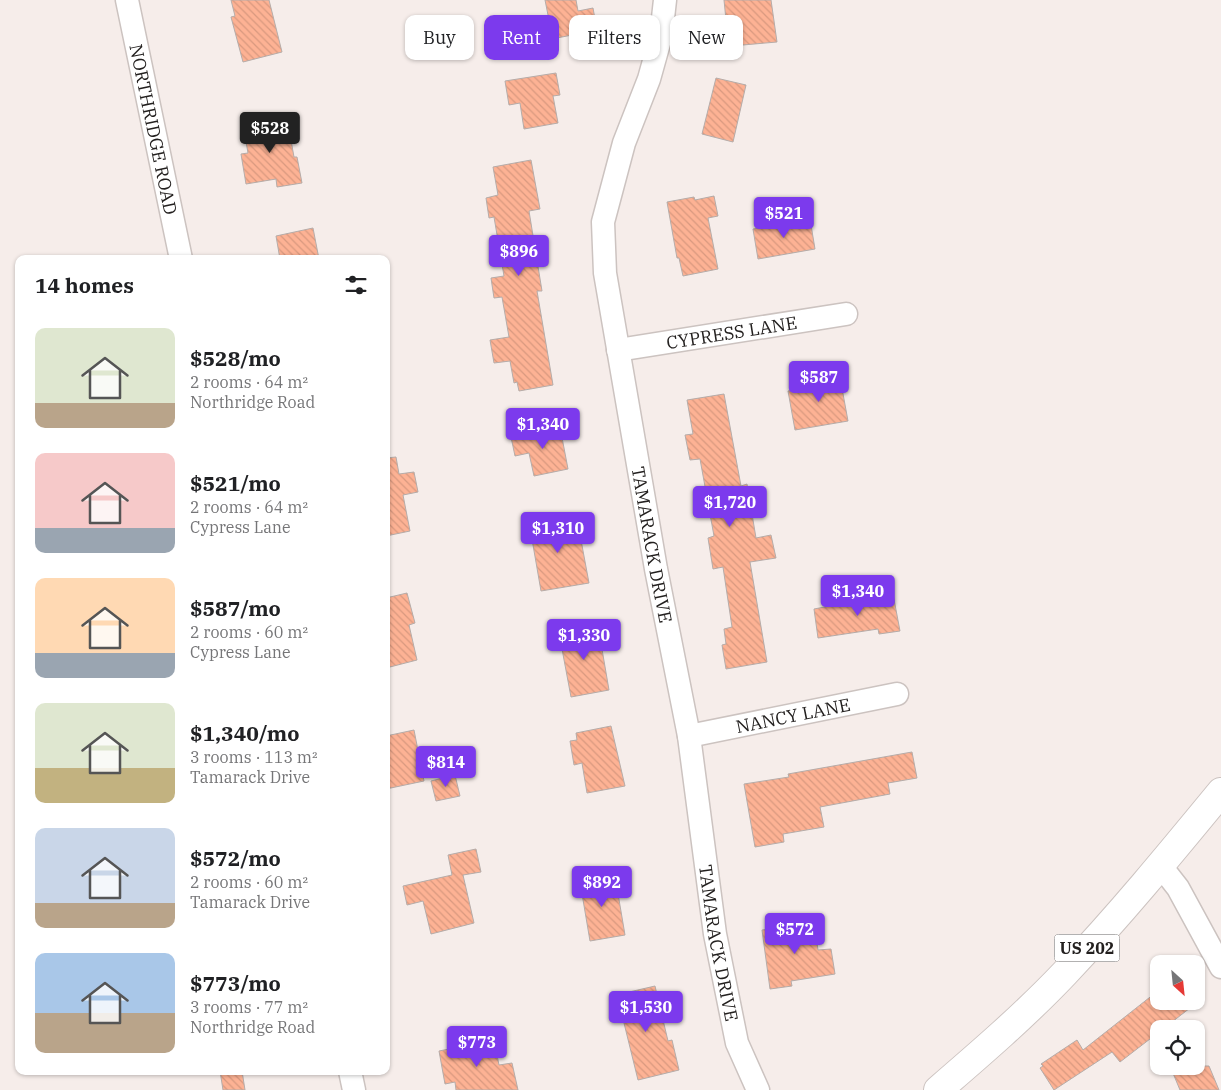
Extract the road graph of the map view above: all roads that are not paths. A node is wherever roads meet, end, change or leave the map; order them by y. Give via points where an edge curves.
1 (127, 0) edge
2 (666, 0) edge
3 (180, 255) edge
4 (846, 314) dead end
5 (618, 350) junction
6 (897, 694) dead end
7 (689, 736) junction
8 (1221, 792) edge
9 (1160, 865) junction
10 (1221, 967) edge
11 (351, 1075) edge
12 (354, 1090) edge
13 (758, 1090) edge
14 (938, 1090) edge

1 - 3 street, NORTHRIDGE ROAD
2 - 5 street, TAMARACK DRIVE via 657,53 624,143 603,222 605,272
4 - 5 street, CYPRESS LANE
5 - 7 street, TAMARACK DRIVE
6 - 7 street, NANCY LANE
7 - 13 street, TAMARACK DRIVE via 715,934 737,1042
8 - 9 main road, US 202
9 - 10 street via 1178,888
9 - 14 main road, US 202 via 1063,975
11 - 12 street

